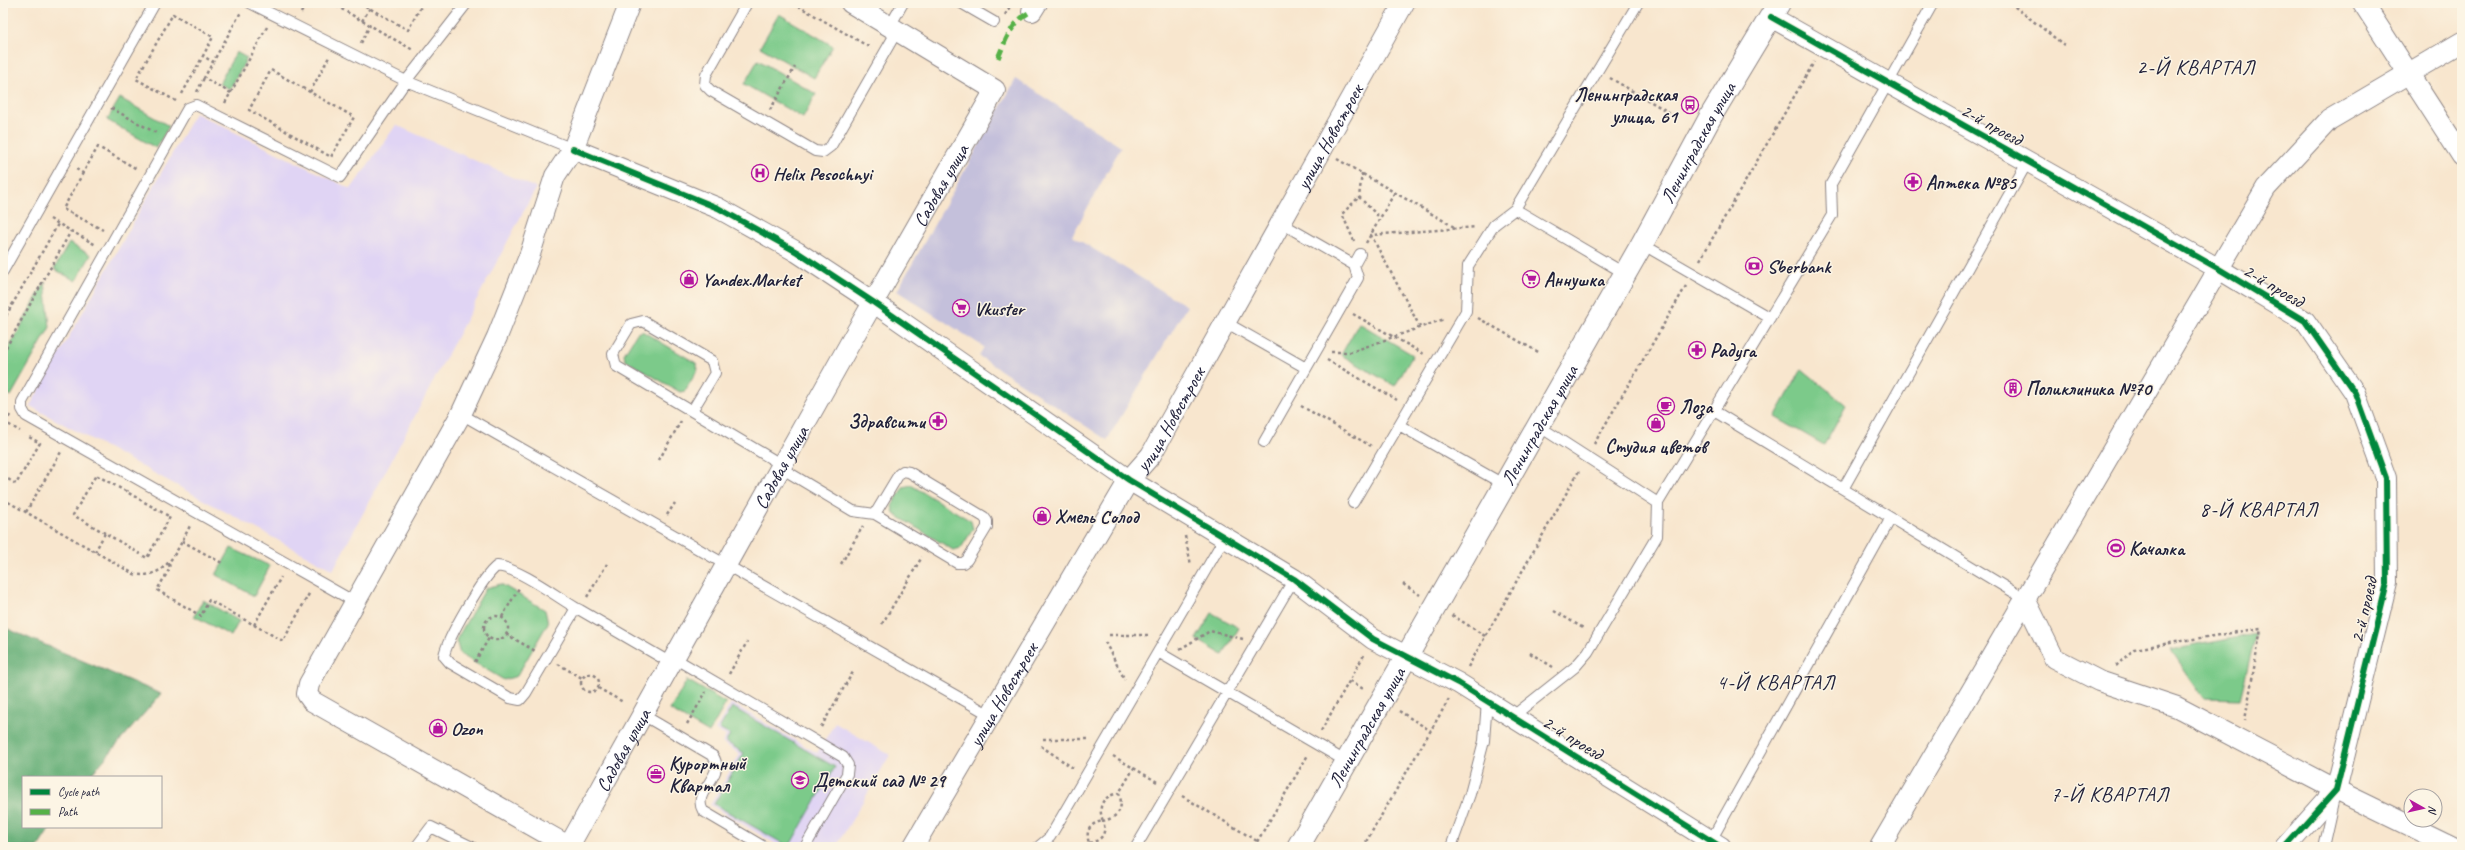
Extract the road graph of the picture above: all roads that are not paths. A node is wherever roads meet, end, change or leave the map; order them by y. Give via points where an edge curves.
1 (155, 3) edge
2 (467, 3) edge
3 (630, 3) edge
4 (747, 3) edge
5 (851, 3) edge
6 (903, 3) edge
7 (961, 3) edge
8 (1404, 3) edge
9 (1638, 3) edge
10 (1932, 3) edge
11 (2363, 3) edge
12 (246, 6) edge
13 (1775, 10) edge
14 (994, 22) dead end
15 (894, 28) junction
16 (2462, 42) edge
17 (2407, 73) junction
18 (406, 81) junction
19 (1888, 82) junction
20 (573, 149) junction
21 (2462, 156) edge
22 (2028, 161) junction
23 (1515, 209) junction
24 (1281, 223) junction
25 (1642, 244) junction
26 (1360, 254) road end
27 (1354, 265) junction
28 (2219, 269) junction
29 (3, 270) edge
30 (1624, 273) junction
31 (873, 302) junction
32 (1770, 318) junction
33 (1226, 322) junction
34 (1306, 368) junction
35 (690, 410) junction
36 (1714, 411) junction
37 (461, 414) junction
38 (1399, 424) junction
39 (1537, 425) junction
40 (1264, 442) dead end
41 (781, 466) junction
42 (1129, 480) junction
43 (1503, 484) junction
44 (1843, 489) junction
45 (1352, 503) dead end
46 (1658, 503) junction
47 (873, 513) junction
48 (1891, 518) junction
49 (1226, 537) junction
50 (726, 566) junction
51 (1294, 579) junction
52 (2025, 600) junction
53 (355, 602) junction
54 (578, 609) junction
55 (1163, 654) junction
56 (1406, 657) junction
57 (673, 661) junction
58 (1227, 692) junction
59 (1487, 701) junction
60 (642, 715) junction
61 (990, 716) junction
62 (1512, 717) junction
63 (1347, 762) junction
64 (2336, 790) junction
65 (1713, 845) edge
66 (416, 847) edge
67 (472, 847) edge
68 (569, 847) edge
69 (764, 847) edge
70 (805, 847) edge
71 (913, 847) edge
72 (1038, 847) edge
73 (1136, 847) edge
74 (1298, 847) edge
75 (1451, 847) edge
76 (1880, 847) edge
77 (2285, 847) edge
78 (2323, 847) edge
79 (2453, 847) edge

1 - 29 lane
2 - 18 lane
3 - 20 street
4 - 15 lane via 706,74 705,85 711,91 814,151 823,152 831,146 883,55
5 - 15 street
6 - 15 lane
7 - 14 lane
8 - 24 street, улица Новостроек
9 - 23 lane
10 - 19 lane
11 - 17 street
12 - 18 lane via 274,16
13 - 19 street, 2-й проезд
13 - 25 main road, Ленинградская улица via 1712,114
15 - 31 street, Садовая улица via 995,90
16 - 17 street
17 - 21 street
17 - 28 street via 2329,120 2266,188
18 - 20 lane
18 - 53 lane via 340,177 196,105 188,108 22,402 22,410 26,416
19 - 22 street, 2-й проезд
19 - 32 lane via 1831,184 1832,215
20 - 31 street, 2-й проезд via 718,208 797,252
20 - 37 street via 555,176 530,254 497,337
22 - 28 street, 2-й проезд
22 - 44 lane
23 - 30 lane
23 - 38 lane via 1494,225 1468,266 1466,311
24 - 27 lane
24 - 33 street, улица Новостроек
25 - 30 main road, Ленинградская улица
25 - 32 lane
26 - 27 lane
27 - 34 lane via 1358,278
28 - 52 street
28 - 64 street, 2-й проезд via 2305,321 2354,393 2386,478 2387,583
30 - 39 main road, Ленинградская улица
31 - 41 street, Садовая улица
31 - 42 street, 2-й проезд
32 - 36 lane
33 - 34 lane
33 - 42 street, улица Новостроек via 1151,455
34 - 40 lane
35 - 35 lane via 616,366 613,354 631,324 643,321 712,361 715,373
35 - 41 lane
36 - 44 lane
36 - 46 lane
37 - 50 lane
37 - 53 street
38 - 43 lane
38 - 45 lane
39 - 43 main road, Ленинградская улица
39 - 46 lane
41 - 47 lane via 853,511
41 - 50 street, Садовая улица
42 - 49 street, 2-й проезд
42 - 61 street, улица Новостроек
43 - 56 main road, Ленинградская улица
44 - 48 lane
46 - 62 lane via 1657,536 1588,652 1566,674
47 - 47 lane via 957,563 967,560 987,527 984,517 903,471
48 - 52 lane
48 - 65 lane
49 - 51 street, 2-й проезд
49 - 55 lane via 1168,635
50 - 57 street, Садовая улица
50 - 61 lane
51 - 56 street, 2-й проезд via 1373,640
51 - 58 lane
52 - 64 street via 2054,658 2099,681 2177,706
52 - 76 street
53 - 68 street via 309,684 307,694 312,702
54 - 54 lane via 506,567 497,566 490,571 466,611 446,646 444,656 450,663 510,698 520,700
54 - 57 lane
55 - 58 lane
55 - 72 lane via 1133,694 1050,837
56 - 59 street, 2-й проезд
56 - 63 main road, Ленинградская улица
57 - 60 street, Садовая улица
57 - 70 lane via 722,686 843,757 848,765 847,774
58 - 63 lane
58 - 73 lane
59 - 62 street, 2-й проезд
59 - 75 lane via 1484,741 1470,794
60 - 68 street, Садовая улица
60 - 69 lane via 713,756 717,762 717,770 700,799 700,806 703,811
61 - 71 street, улица Новостроек
62 - 65 street, 2-й проезд
63 - 74 main road, Ленинградская улица
64 - 77 street, 2-й проезд
64 - 78 lane
64 - 79 street
66 - 67 lane via 431,827

